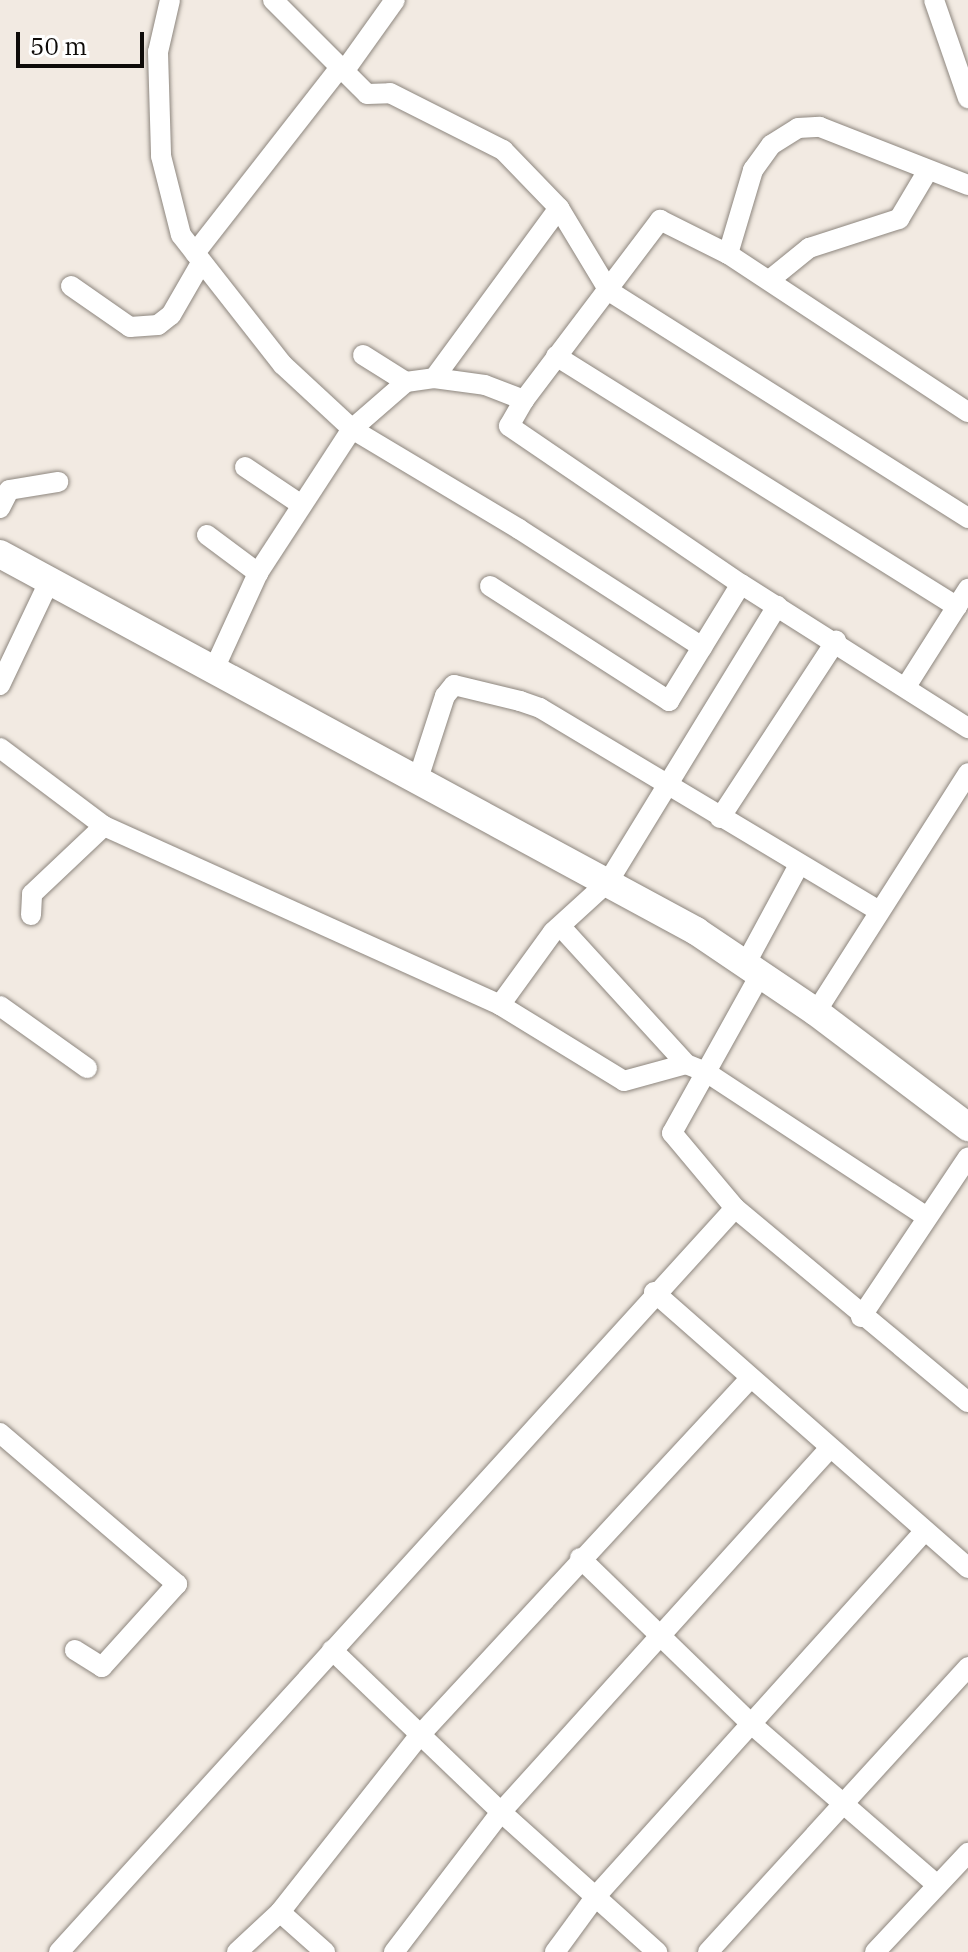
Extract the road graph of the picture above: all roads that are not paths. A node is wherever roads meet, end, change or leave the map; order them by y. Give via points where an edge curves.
1 (170, 0) edge
2 (273, 0) edge
3 (395, 0) edge
4 (934, 0) edge
5 (343, 68) junction
6 (968, 98) edge
7 (927, 172) junction
8 (967, 180) edge
9 (559, 208) junction
10 (728, 254) junction
11 (198, 258) junction
12 (772, 278) junction
13 (71, 286) dead end
14 (609, 291) junction
15 (363, 355) dead end
16 (556, 356) junction
17 (434, 378) junction
18 (406, 382) junction
19 (524, 400) junction
20 (968, 412) edge
21 (352, 429) junction
22 (245, 467) dead end
23 (58, 482) dead end
24 (3, 494) edge
25 (300, 504) junction
26 (968, 518) edge
27 (207, 535) dead end
28 (0, 554) edge
29 (258, 573) junction
30 (49, 582) junction
31 (741, 584) junction
32 (490, 586) dead end
33 (968, 589) edge
34 (777, 606) junction
35 (957, 607) junction
36 (836, 641) junction
37 (702, 647) junction
38 (215, 667) junction
39 (0, 685) edge
40 (907, 685) junction
41 (968, 728) edge
42 (0, 748) edge
43 (968, 773) edge
44 (418, 779) junction
45 (669, 785) junction
46 (720, 818) junction
47 (104, 826) junction
48 (799, 865) junction
49 (608, 882) junction
50 (878, 910) junction
51 (31, 915) dead end
52 (561, 927) junction
53 (753, 968) junction
54 (500, 1005) junction
55 (0, 1006) edge
56 (816, 1012) junction
57 (686, 1064) junction
58 (87, 1068) dead end
59 (706, 1072) junction
60 (968, 1127) edge
61 (968, 1157) edge
62 (735, 1208) junction
63 (927, 1217) junction
64 (654, 1292) junction
65 (861, 1317) junction
66 (750, 1379) junction
67 (968, 1402) edge
68 (0, 1433) edge
69 (829, 1449) junction
70 (923, 1533) junction
71 (580, 1558) junction
72 (968, 1568) edge
73 (657, 1633) junction
74 (75, 1650) dead end
75 (332, 1650) junction
76 (968, 1667) edge
77 (749, 1722) junction
78 (419, 1736) junction
79 (842, 1805) junction
80 (501, 1812) junction
81 (968, 1853) edge
82 (937, 1885) junction
83 (596, 1896) junction
84 (280, 1912) junction
85 (59, 1952) edge
86 (237, 1952) edge
87 (325, 1952) edge
88 (394, 1952) edge
89 (555, 1952) edge
90 (657, 1952) edge
91 (708, 1952) edge
92 (875, 1952) edge

1 - 11 street via 158,52 161,156 181,235
2 - 5 street
3 - 5 street
4 - 6 street
5 - 9 street via 367,94 390,93 503,150
5 - 11 street
7 - 8 street
7 - 10 street via 820,127 798,128 771,145 753,170
7 - 12 street via 899,219 809,248
9 - 14 street
9 - 17 street
10 - 12 street
10 - 14 street via 660,220
11 - 13 street via 171,315 158,325 130,327
11 - 21 street via 283,365
12 - 20 street
14 - 16 street
14 - 26 street
15 - 18 street
16 - 19 street
16 - 35 street
17 - 18 street
17 - 19 street via 485,385
18 - 21 street
19 - 31 street via 509,426
21 - 25 street
21 - 37 street
22 - 25 street
23 - 24 street
25 - 29 street
27 - 29 street
28 - 30 main road
29 - 38 street
30 - 38 main road
30 - 39 street
31 - 34 street
31 - 37 street
32 - 37 street via 669,701
33 - 35 street
34 - 36 street
34 - 45 street
35 - 40 street
36 - 40 street
36 - 46 street
38 - 44 main road
40 - 41 street
42 - 47 street
43 - 50 street
44 - 45 street via 445,696 454,685 540,708
44 - 49 main road
45 - 46 street
45 - 49 street
46 - 48 street
47 - 51 street via 32,894
47 - 54 street
48 - 50 street
48 - 53 street
49 - 52 street
49 - 53 main road
50 - 56 street
52 - 54 street
52 - 57 street
53 - 56 main road
53 - 59 street
54 - 57 street via 624,1081
55 - 58 street
56 - 60 main road
57 - 59 street
59 - 62 street via 672,1133
59 - 63 street
61 - 63 street
62 - 64 street
62 - 65 street
63 - 65 street
64 - 66 street
64 - 75 street
65 - 67 street
66 - 69 street
66 - 71 street
68 - 74 street via 177,1584 102,1667
69 - 70 street
69 - 73 street
70 - 72 street
70 - 77 street
71 - 73 street
71 - 78 street
73 - 77 street
73 - 80 street
75 - 78 street
75 - 85 street
76 - 79 street
77 - 79 street
77 - 83 street
78 - 80 street
78 - 84 street
79 - 82 street
79 - 91 street
80 - 83 street
80 - 88 street
81 - 82 street
82 - 92 street
83 - 89 street
83 - 90 street
84 - 86 street
84 - 87 street

